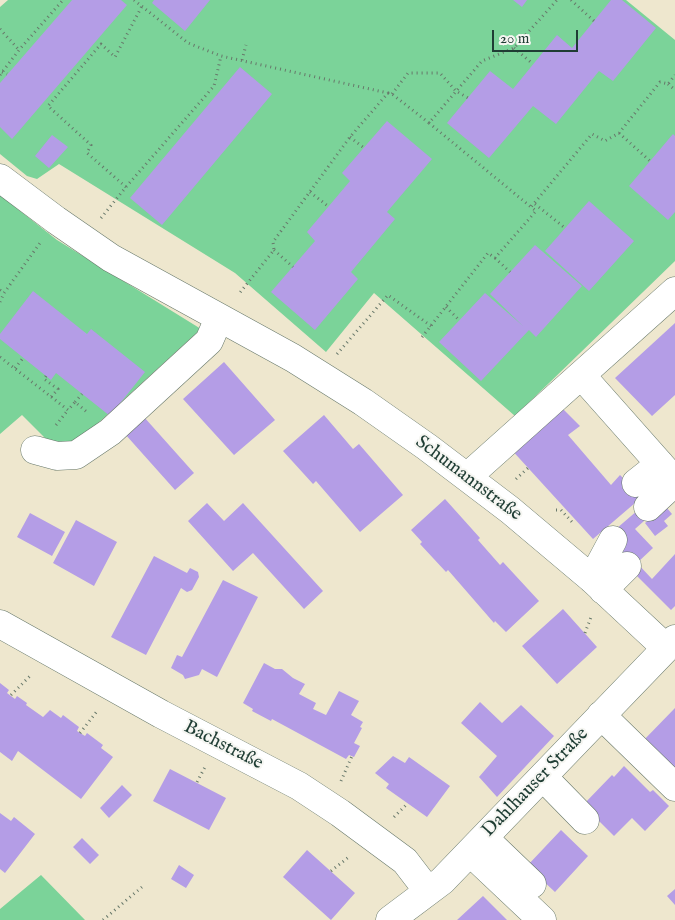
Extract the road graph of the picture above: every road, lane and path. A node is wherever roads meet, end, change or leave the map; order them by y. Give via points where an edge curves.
1 (62, 0) edge
2 (134, 0) edge
3 (557, 0) edge
4 (571, 0) edge
5 (142, 6) junction
6 (594, 21) dead end
7 (0, 29) edge
8 (246, 45) dead end
9 (514, 48) junction
10 (20, 50) junction
11 (221, 56) junction
12 (242, 60) junction
13 (533, 64) dead end
14 (1, 74) edge
15 (7, 74) dead end
16 (675, 75) edge
17 (668, 84) junction
18 (675, 90) edge
19 (456, 91) junction
20 (390, 93) junction
21 (468, 98) dead end
22 (429, 123) junction
23 (619, 133) junction
24 (350, 137) junction
25 (364, 148) dead end
26 (650, 160) dead end
27 (0, 178) edge
28 (126, 187) junction
29 (310, 192) junction
30 (535, 204) junction
31 (329, 207) dead end
32 (531, 207) junction
33 (56, 220) junction
34 (565, 228) dead end
35 (84, 240) junction
36 (274, 250) junction
37 (495, 258) junction
38 (293, 267) dead end
39 (510, 272) dead end
40 (0, 290) edge
41 (675, 291) edge
42 (4, 293) junction
43 (0, 302) edge
44 (210, 306) junction
45 (446, 307) junction
46 (459, 320) dead end
47 (431, 326) junction
48 (422, 337) dead end
49 (0, 357) edge
50 (24, 358) dead end
51 (15, 368) junction
52 (319, 375) junction
53 (46, 376) dead end
54 (586, 381) junction
55 (82, 394) dead end
56 (52, 397) junction
57 (75, 402) junction
58 (569, 410) dead end
59 (110, 432) junction
60 (35, 450) dead end
61 (670, 475) edge
62 (467, 477) junction
63 (642, 495) dead end
64 (613, 540) dead end
65 (627, 566) dead end
66 (597, 584) junction
67 (0, 624) edge
68 (671, 643) edge
69 (15, 690) dead end
70 (11, 695) dead end
71 (601, 716) junction
72 (87, 725) dead end
73 (80, 733) dead end
74 (352, 756) dead end
75 (543, 777) junction
76 (341, 781) dead end
77 (675, 787) edge
78 (585, 820) dead end
79 (477, 845) junction
80 (532, 884) dead end
81 (142, 886) dead end
82 (428, 892) junction
83 (103, 920) edge
84 (390, 920) edge
85 (542, 920) edge

1 - 10 path
2 - 5 path
3 - 9 path
4 - 6 path
5 - 11 path via 188,43
5 - 28 path via 116,57 101,44 48,106 91,145 87,153
7 - 10 path
8 - 12 path
9 - 13 path
9 - 19 path via 482,61
10 - 14 path
11 - 12 path
11 - 28 path via 214,86
12 - 20 path
14 - 15 path
16 - 17 path
17 - 18 path
17 - 23 path via 660,82
19 - 20 path via 440,73 408,74
19 - 21 path
19 - 22 path
20 - 22 path
20 - 24 path
22 - 32 path
23 - 26 path
23 - 30 path via 605,141 592,134
24 - 25 path
24 - 29 path
27 - 33 street, Schumannstraße
28 - 35 path
29 - 31 path
29 - 36 path via 273,242
30 - 32 path
30 - 34 path
32 - 37 path via 536,211
33 - 35 street, Schumannstraße
33 - 42 path
35 - 44 street, Schumannstraße via 118,248
36 - 38 path
36 - 44 path
37 - 39 path
37 - 45 path via 488,253
40 - 42 path
41 - 54 street
42 - 43 path
44 - 52 street, Schumannstraße via 254,328
44 - 59 street via 209,341
45 - 46 path
45 - 47 path
47 - 48 path
47 - 52 path via 388,295
49 - 51 path
50 - 51 path
51 - 56 path
52 - 62 street, Schumannstraße via 427,446
53 - 56 path via 44,379 58,389
54 - 58 street
54 - 61 street
54 - 62 street
55 - 57 path
56 - 57 path via 68,410
57 - 59 path
59 - 60 street via 76,455 57,456
61 - 63 street
62 - 66 street, Schumannstraße
64 - 66 street
65 - 66 street
66 - 68 street, Schumannstraße
67 - 82 street, Bachstraße via 299,786 405,861
68 - 71 street, Dahlhauser Straße
69 - 70 path
71 - 75 street, Dahlhauser Straße
71 - 77 street
72 - 73 path
74 - 76 path
75 - 78 street
75 - 79 street, Dahlhauser Straße
79 - 80 street
79 - 82 street, Dahlhauser Straße
79 - 85 street
81 - 83 path
82 - 84 street, Dahlhauser Straße

